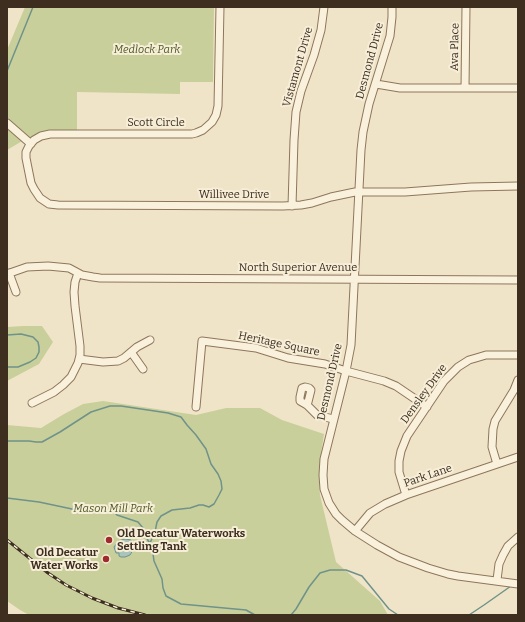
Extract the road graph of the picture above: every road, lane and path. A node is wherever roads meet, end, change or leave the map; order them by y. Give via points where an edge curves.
1 (220, 7) edge
2 (324, 7) edge
3 (392, 7) edge
4 (466, 7) edge
5 (376, 84) junction
6 (465, 88) junction
7 (518, 88) edge
8 (7, 123) edge
9 (31, 144) junction
10 (518, 186) edge
11 (359, 192) junction
12 (292, 206) junction
13 (8, 273) edge
14 (78, 273) junction
15 (355, 279) junction
16 (518, 280) edge
17 (16, 292) dead end
18 (150, 340) dead end
19 (131, 352) junction
20 (518, 355) edge
21 (79, 359) junction
22 (143, 368) dead end
23 (346, 371) junction
24 (518, 380) edge
25 (32, 403) dead end
26 (307, 405) dead end
27 (196, 407) dead end
28 (427, 407) junction
29 (334, 419) junction
30 (518, 457) edge
31 (497, 464) junction
32 (406, 495) junction
33 (355, 531) junction
34 (518, 537) edge
35 (497, 580) junction
36 (518, 584) edge

1 - 9 street, Scott Circle via 218,106 214,119 203,130 192,134 50,134 41,136
2 - 12 street, Vistamont Drive via 321,30 296,112
3 - 5 street, Desmond Drive via 390,36
4 - 6 street, Ava Place
5 - 6 street via 400,88
5 - 11 street, Desmond Drive via 363,132
6 - 7 street
8 - 9 street
9 - 12 street, Willivee Drive via 27,149 26,158 31,183 40,198 49,204
10 - 11 street, Willivee Drive
11 - 12 street, Willivee Drive
11 - 15 street, Desmond Drive
13 - 14 street, North Superior Avenue via 26,267 48,266 68,268
13 - 17 street
14 - 15 street, North Superior Avenue via 100,278
14 - 21 street via 74,298 80,340
15 - 16 street, North Superior Avenue
15 - 23 street, Desmond Drive via 351,345
18 - 19 street
19 - 21 street via 113,362
19 - 22 street
20 - 28 street, Densley Drive via 486,355 463,363 444,381
21 - 25 street via 63,385
23 - 27 street, Heritage Square via 256,348 202,341
23 - 28 street via 390,383
23 - 29 street, Desmond Drive
24 - 31 street via 493,429 492,447
26 - 29 street via 317,415
28 - 32 street, Densley Drive via 401,450 400,472
29 - 33 street, Desmond Drive via 324,459 324,489 336,514
30 - 31 street, Park Lane
31 - 32 street, Park Lane
32 - 33 street, Park Lane via 374,510
33 - 35 street, Desmond Drive via 383,549 421,566 458,576
34 - 35 street via 503,555
35 - 36 street, Desmond Drive

